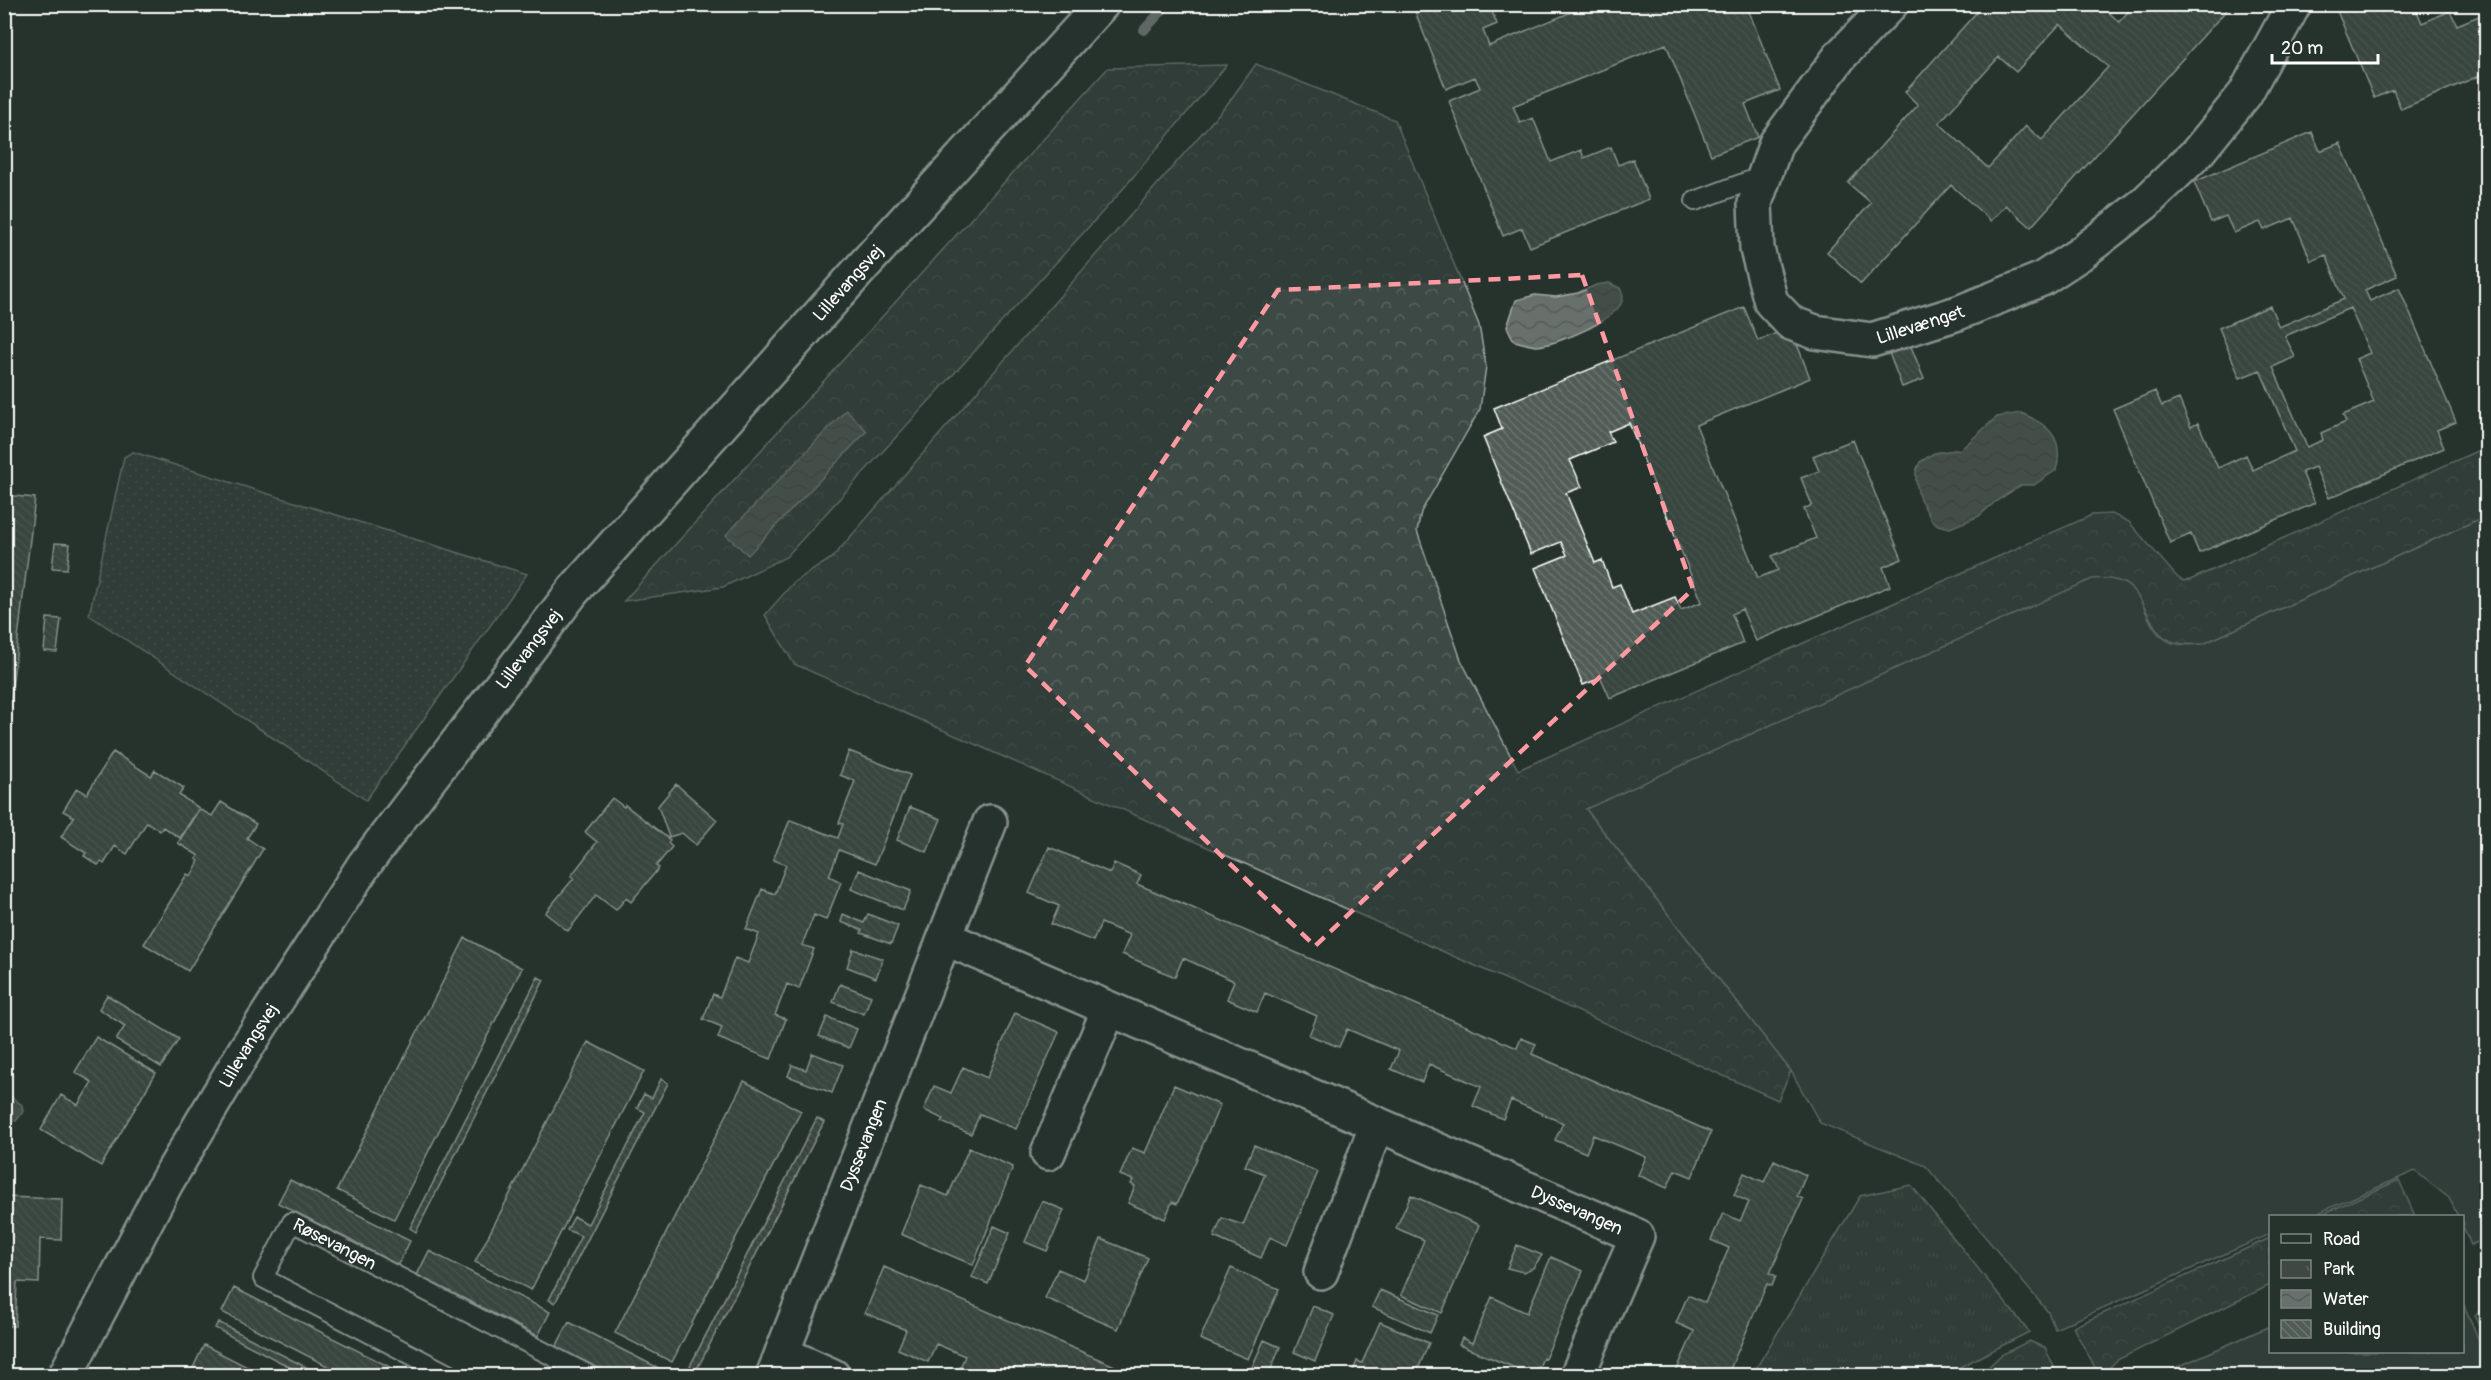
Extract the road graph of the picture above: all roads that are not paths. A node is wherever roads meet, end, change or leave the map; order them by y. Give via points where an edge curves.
1 (1102, 4) edge
2 (1891, 4) edge
3 (2294, 4) edge
4 (1766, 175) junction
5 (1695, 201) dead end
6 (990, 822) dead end
7 (945, 938) junction
8 (1109, 1009) junction
9 (1377, 1124) junction
10 (1048, 1153) dead end
11 (1322, 1272) dead end
12 (778, 1364) edge
13 (65, 1376) edge
14 (452, 1376) edge
15 (591, 1376) edge
16 (833, 1376) edge
17 (1577, 1376) edge

1 - 13 street, Lillevangsvej via 573,591 364,865 244,1050 178,1162
2 - 4 street, Lillevænget via 1841,55 1776,143
3 - 4 street, Lillevænget via 2245,94 2197,153 2144,204 2042,279 1958,313 1872,340 1815,332 1791,323 1771,302 1757,249 1755,203
4 - 5 lane
6 - 7 street, Dyssevangen
7 - 8 street, Dyssevangen
7 - 12 street, Dyssevangen
8 - 9 street, Dyssevangen
8 - 10 street
9 - 11 street
9 - 17 street, Dyssevangen via 1637,1236
12 - 16 street, Dyssevangen
14 - 15 lane, Røsevangen via 263,1278 292,1222

